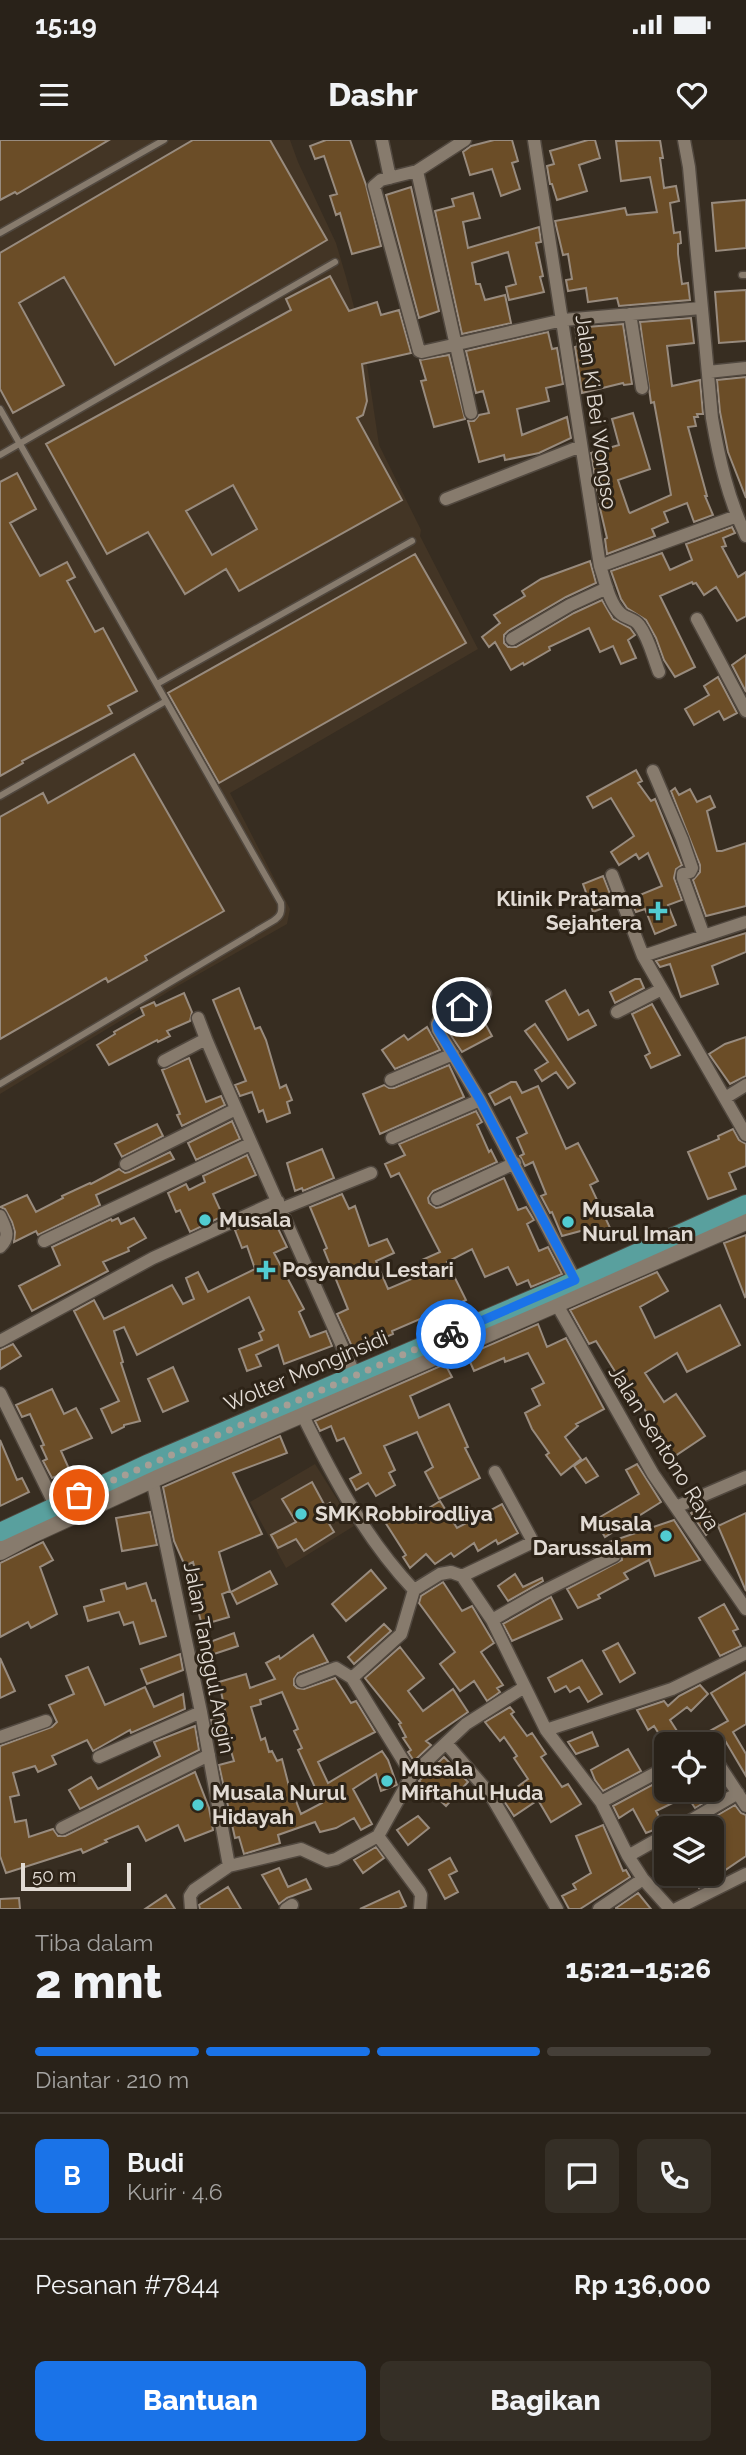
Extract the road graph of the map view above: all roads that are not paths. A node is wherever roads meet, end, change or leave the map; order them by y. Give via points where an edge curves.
1 (164, 140) edge
2 (382, 140) edge
3 (465, 140) edge
4 (534, 140) edge
5 (684, 140) edge
6 (417, 171) junction
7 (390, 178) junction
8 (0, 233) edge
9 (335, 262) dead end
10 (701, 308) junction
11 (629, 314) junction
12 (564, 320) junction
13 (457, 343) junction
14 (746, 368) edge
15 (708, 372) junction
16 (642, 388) dead end
17 (0, 409) edge
18 (471, 413) dead end
19 (20, 444) junction
20 (581, 446) junction
21 (0, 455) edge
22 (446, 499) dead end
23 (737, 516) junction
24 (746, 536) edge
25 (412, 541) dead end
26 (600, 566) junction
27 (607, 588) junction
28 (697, 619) dead end
29 (512, 639) dead end
30 (659, 672) dead end
31 (157, 684) junction
32 (166, 701) junction
33 (746, 711) edge
34 (653, 771) dead end
35 (0, 796) edge
36 (612, 875) dead end
37 (746, 922) edge
38 (704, 936) junction
39 (643, 956) junction
40 (662, 989) junction
41 (485, 994) dead end
42 (617, 1012) dead end
43 (198, 1018) dead end
44 (206, 1039) junction
45 (453, 1054) junction
46 (164, 1061) dead end
47 (391, 1080) dead end
48 (0, 1084) edge
49 (746, 1085) edge
50 (725, 1098) junction
51 (480, 1100) junction
52 (236, 1110) junction
53 (746, 1135) edge
54 (392, 1138) dead end
55 (250, 1144) junction
56 (514, 1163) junction
57 (127, 1164) dead end
58 (371, 1173) dead end
59 (437, 1199) dead end
60 (746, 1204) edge
61 (279, 1205) junction
62 (0, 1216) edge
63 (746, 1221) edge
64 (44, 1241) dead end
65 (0, 1247) edge
66 (588, 1279) junction
67 (556, 1303) junction
68 (0, 1341) edge
69 (355, 1375) junction
70 (0, 1395) edge
71 (302, 1414) junction
72 (495, 1472) dead end
73 (746, 1477) edge
74 (152, 1479) junction
75 (55, 1506) junction
76 (676, 1507) junction
77 (0, 1532) edge
78 (0, 1551) edge
79 (614, 1556) dead end
80 (462, 1576) junction
81 (414, 1590) junction
82 (746, 1609) edge
83 (492, 1620) junction
84 (746, 1653) edge
85 (352, 1678) junction
86 (302, 1681) dead end
87 (523, 1688) junction
88 (201, 1712) junction
89 (46, 1721) dead end
90 (546, 1730) junction
91 (0, 1737) edge
92 (446, 1743) junction
93 (209, 1755) junction
94 (99, 1757) dead end
95 (724, 1773) edge
96 (654, 1774) edge
97 (412, 1775) junction
98 (738, 1793) junction
99 (601, 1802) junction
100 (746, 1806) edge
101 (698, 1816) edge
102 (62, 1828) dead end
103 (378, 1836) junction
104 (654, 1841) edge
105 (628, 1856) junction
106 (229, 1866) junction
107 (746, 1874) edge
108 (643, 1879) junction
109 (191, 1909) edge
110 (420, 1909) edge
111 (557, 1909) edge
112 (599, 1909) edge
113 (670, 1909) edge
114 (676, 1909) edge

1 - 8 lane
2 - 7 street
3 - 6 street
4 - 12 street, Jalan Ki Bei Wongso
5 - 10 street
6 - 7 street
6 - 13 street
7 - 13 street via 374,187 418,350
9 - 19 lane
10 - 11 street
10 - 15 street
11 - 12 street
11 - 16 street
12 - 13 street
12 - 20 street, Jalan Ki Bei Wongso
13 - 18 street
14 - 15 street
15 - 23 street via 718,458
17 - 19 lane
19 - 21 lane
19 - 31 lane
20 - 22 street
20 - 26 street, Jalan Ki Bei Wongso
23 - 24 street
23 - 26 street
25 - 31 lane
26 - 27 street, Jalan Ki Bei Wongso
27 - 29 street
27 - 30 street, Jalan Ki Bei Wongso via 621,614 642,628
28 - 33 street
31 - 32 lane
32 - 35 lane
32 - 48 lane via 281,903 281,915
34 - 38 street via 692,868 683,878
36 - 39 street
37 - 38 street
38 - 39 street
39 - 40 street
40 - 42 street
40 - 50 street
41 - 45 street via 439,1020 438,1030
43 - 44 street
44 - 46 street
44 - 52 street
45 - 47 street
45 - 51 street
49 - 50 street
50 - 53 street
51 - 54 street
51 - 56 street
52 - 55 street
52 - 57 street
55 - 61 street
55 - 64 street
56 - 59 street
56 - 66 street
58 - 61 street
60 - 66 main road, Wolter Monginsidi
61 - 68 street via 153,1258
61 - 69 street
62 - 65 street via 8,1232
63 - 66 main road, Wolter Monginsidi
66 - 67 main road, Wolter Monginsidi
66 - 69 main road, Wolter Monginsidi
67 - 71 main road, Wolter Monginsidi
67 - 76 street, Jalan Sentono Raya
69 - 75 main road, Wolter Monginsidi
70 - 75 street
71 - 74 main road, Wolter Monginsidi
71 - 81 street via 357,1518
72 - 80 street via 531,1543
73 - 76 street
74 - 78 main road, Wolter Monginsidi
74 - 88 street, Jalan Tanggul Angin
75 - 77 main road, Wolter Monginsidi
76 - 82 street, Jalan Sentono Raya
79 - 83 street
80 - 81 street via 440,1574
80 - 83 street
81 - 85 street via 401,1634
83 - 87 street
84 - 90 street via 672,1689
85 - 86 street via 336,1668
85 - 97 street
87 - 90 street
87 - 92 street via 466,1724
88 - 93 street, Jalan Tanggul Angin
88 - 94 street
89 - 91 street
90 - 99 street
92 - 97 street
92 - 111 street via 490,1794
93 - 102 street
93 - 106 street, Jalan Tanggul Angin
95 - 98 street
96 - 99 street
97 - 103 street
98 - 100 street
98 - 101 street
99 - 105 street
103 - 106 street via 327,1861 302,1849
103 - 110 street via 419,1891
104 - 105 street
105 - 108 street
106 - 109 street via 194,1890
107 - 114 street
108 - 112 street
108 - 113 street

